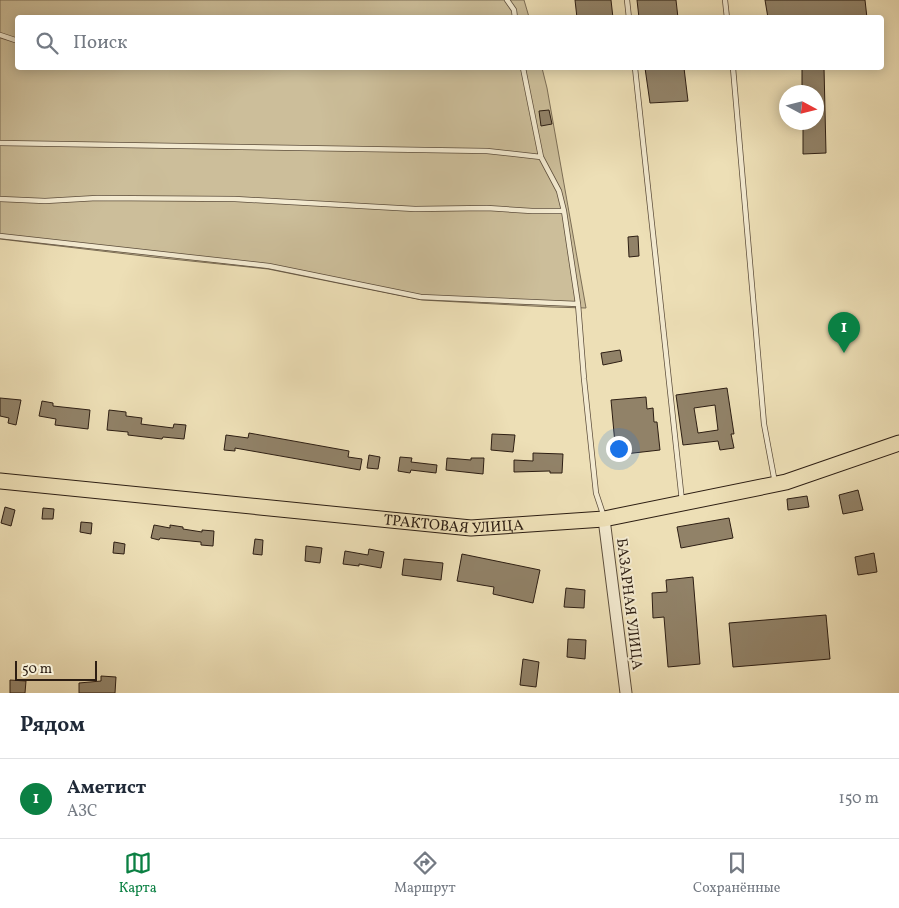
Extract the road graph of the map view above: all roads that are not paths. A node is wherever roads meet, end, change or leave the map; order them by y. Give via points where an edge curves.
1 (507, 0) edge
2 (627, 0) edge
3 (725, 0) edge
4 (515, 15) edge
5 (629, 15) edge
6 (727, 15) edge
7 (0, 35) edge
8 (15, 40) edge
9 (523, 70) edge
10 (635, 70) edge
11 (733, 70) edge
12 (0, 143) edge
13 (541, 157) junction
14 (0, 199) edge
15 (564, 211) junction
16 (0, 236) edge
17 (578, 304) junction
18 (899, 443) edge
19 (0, 480) edge
20 (775, 484) junction
21 (682, 503) junction
22 (604, 518) junction
23 (626, 693) edge

1 - 4 lane
2 - 5 lane
3 - 6 lane
7 - 8 lane
9 - 13 lane
10 - 21 lane
11 - 20 lane via 764,424
12 - 13 lane via 487,151
13 - 15 lane via 559,191
14 - 15 lane via 236,199 415,209
15 - 17 lane
16 - 17 lane via 269,266 421,297
17 - 22 lane via 596,493
18 - 20 main road, ТРАКТОВАЯ УЛИЦА
19 - 22 main road, ТРАКТОВАЯ УЛИЦА via 471,528
20 - 21 main road, ТРАКТОВАЯ УЛИЦА
21 - 22 main road, ТРАКТОВАЯ УЛИЦА
22 - 23 street, БАЗАРНАЯ УЛИЦА

